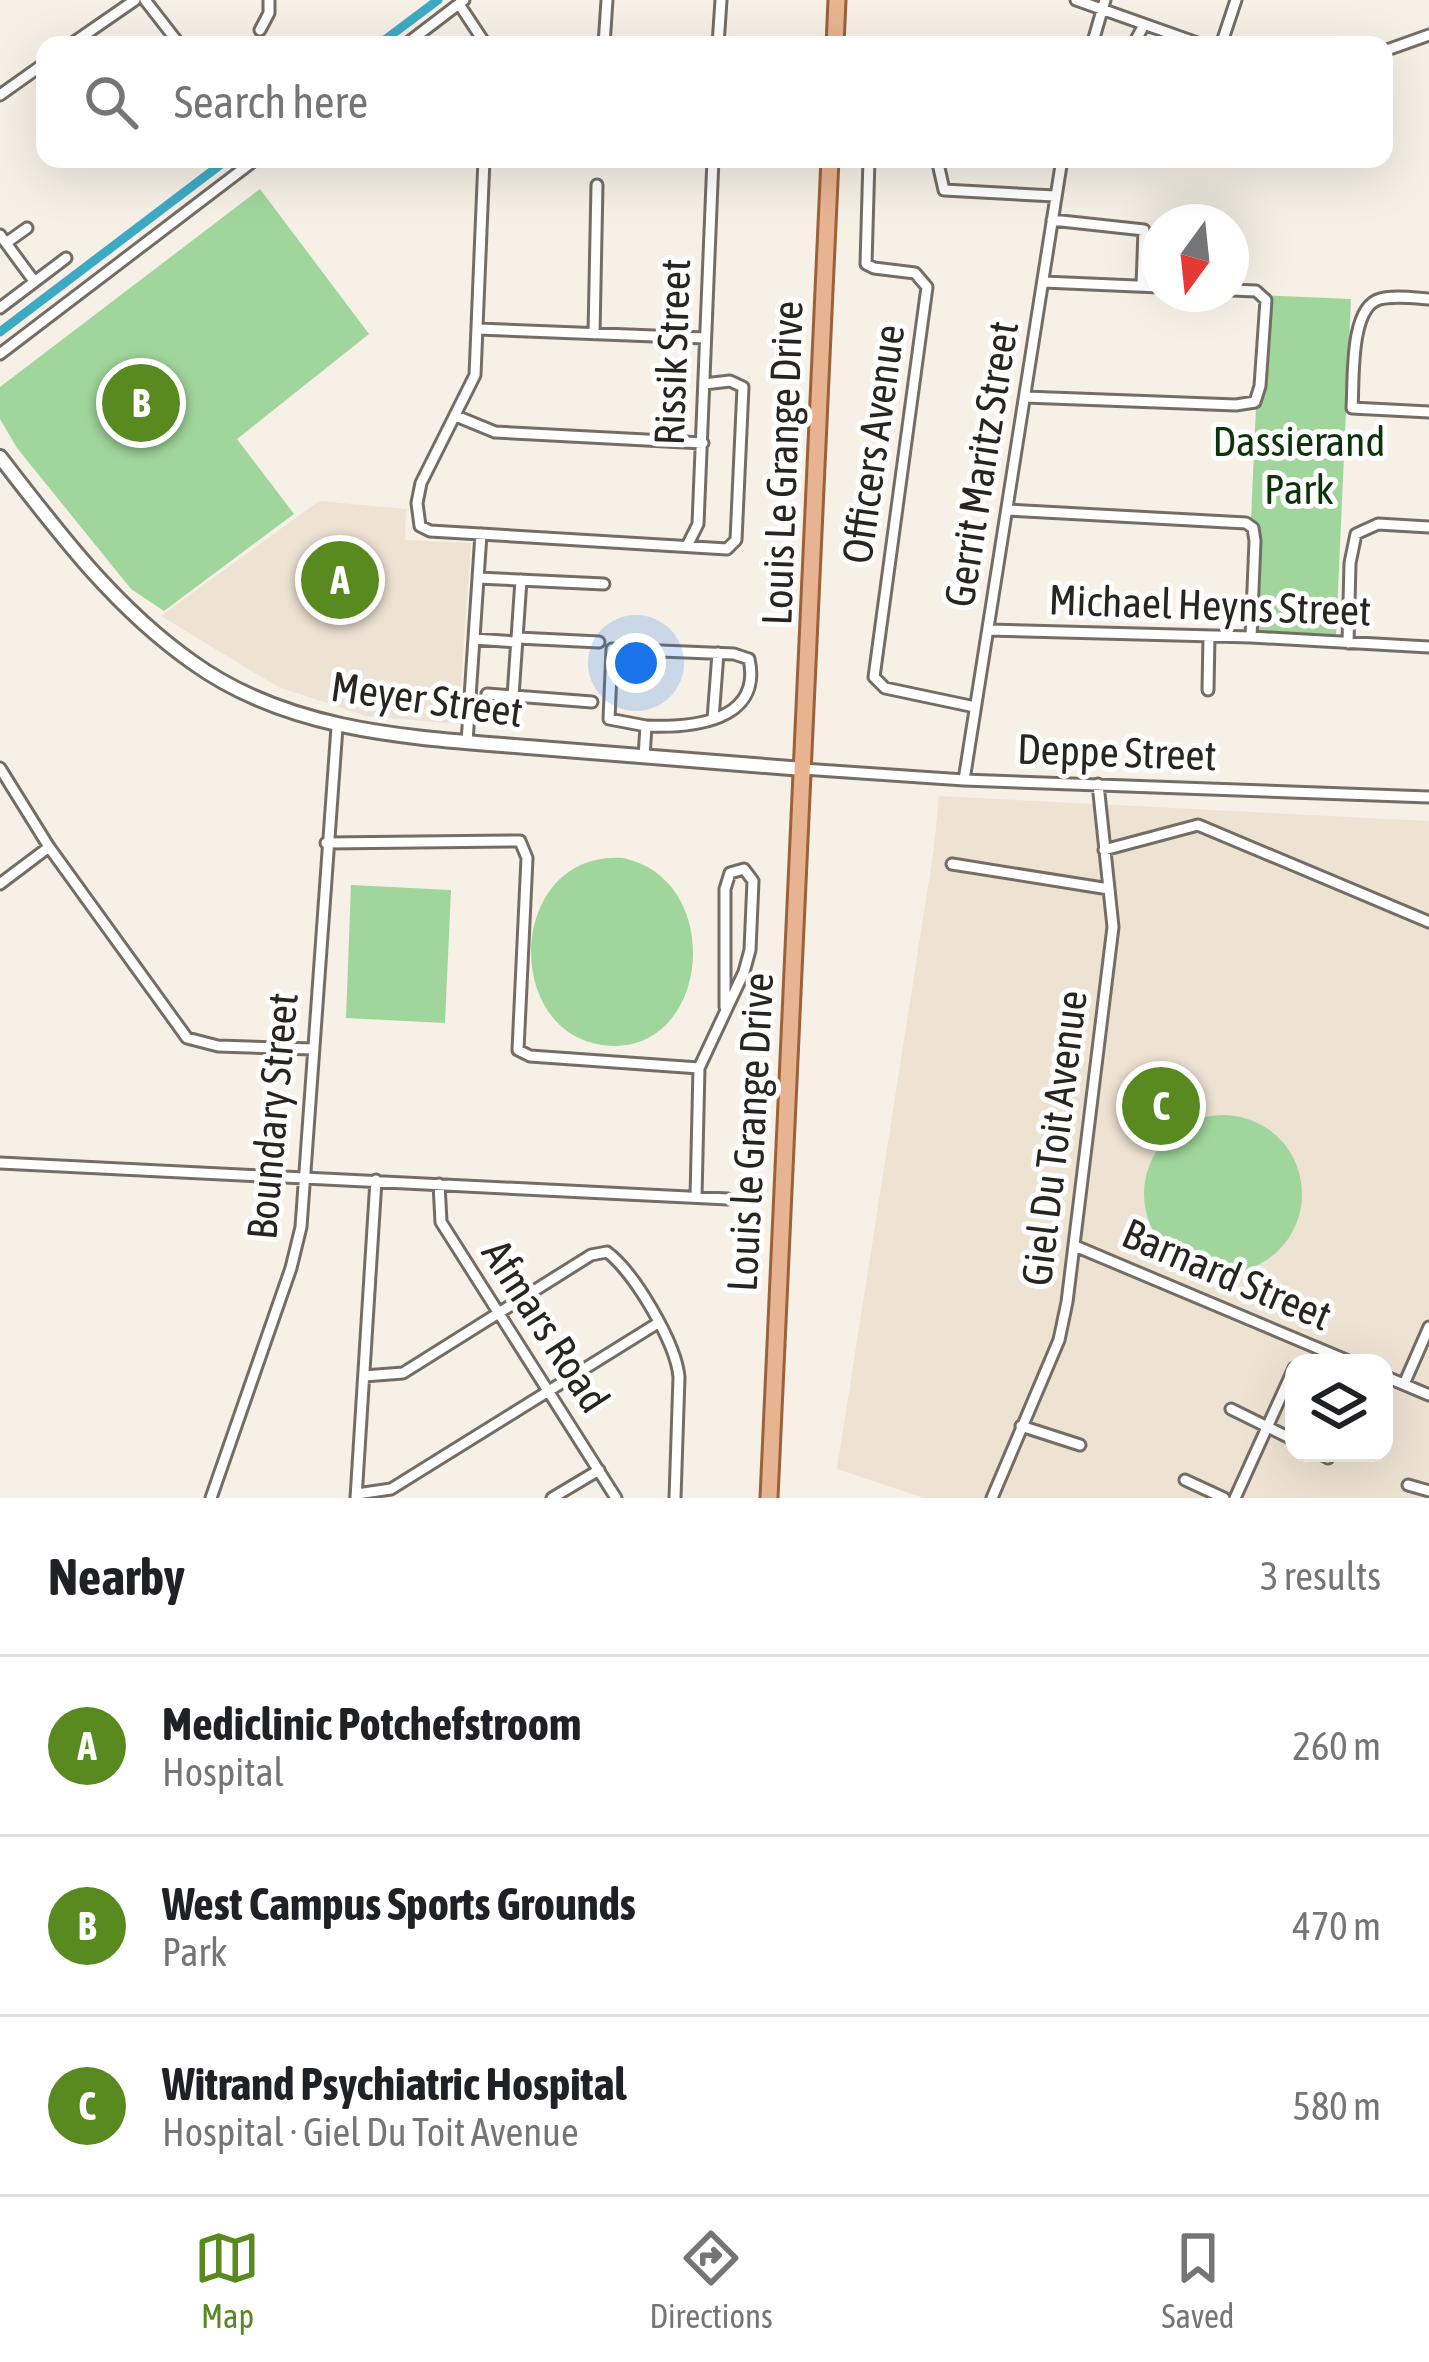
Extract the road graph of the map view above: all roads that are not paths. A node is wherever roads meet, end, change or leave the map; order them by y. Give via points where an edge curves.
1 (135, 0) edge
2 (146, 0) edge
3 (269, 0) edge
4 (607, 0) edge
5 (721, 0) edge
6 (837, 0) edge
7 (1076, 0) edge
8 (1236, 0) edge
9 (461, 2) edge
10 (1104, 5) edge
11 (1144, 25) junction
12 (260, 30) dead end
13 (1429, 35) edge
14 (83, 36) edge
15 (173, 36) edge
16 (417, 36) edge
17 (481, 36) edge
18 (605, 36) edge
19 (719, 36) edge
20 (835, 36) edge
21 (1095, 36) edge
22 (1137, 36) edge
23 (1176, 36) edge
24 (1224, 36) edge
25 (1393, 48) edge
26 (36, 69) edge
27 (0, 95) edge
28 (244, 168) edge
29 (484, 168) edge
30 (713, 168) edge
31 (830, 168) edge
32 (868, 168) edge
33 (939, 168) edge
34 (1060, 168) edge
35 (597, 185) dead end
36 (1055, 196) junction
37 (1052, 220) junction
38 (26, 228) dead end
39 (1141, 230) edge
40 (3, 239) edge
41 (66, 258) dead end
42 (34, 281) junction
43 (1044, 282) junction
44 (1141, 286) edge
45 (1249, 291) edge
46 (1429, 299) edge
47 (0, 308) edge
48 (478, 329) junction
49 (594, 334) junction
50 (705, 338) junction
51 (0, 354) edge
52 (704, 384) junction
53 (1025, 397) junction
54 (1429, 412) edge
55 (456, 416) junction
56 (703, 443) junction
57 (0, 458) edge
58 (1006, 510) junction
59 (1429, 526) edge
60 (481, 534) junction
61 (688, 544) junction
62 (478, 578) junction
63 (521, 580) junction
64 (604, 584) dead end
65 (988, 630) junction
66 (1209, 636) junction
67 (1251, 637) junction
68 (474, 639) junction
69 (517, 640) junction
70 (599, 642) dead end
71 (1348, 643) junction
72 (1429, 647) edge
73 (718, 653) junction
74 (1208, 690) dead end
75 (487, 694) dead end
76 (513, 696) junction
77 (592, 702) dead end
78 (975, 707) junction
79 (713, 719) junction
80 (646, 725) junction
81 (337, 727) junction
82 (467, 742) junction
83 (644, 757) junction
84 (0, 768) edge
85 (803, 769) junction
86 (964, 780) junction
87 (1098, 784) junction
88 (1429, 797) edge
89 (326, 843) junction
90 (49, 847) junction
91 (1104, 850) junction
92 (952, 864) dead end
93 (0, 884) edge
94 (1109, 889) junction
95 (1429, 922) edge
96 (725, 1007) junction
97 (313, 1049) junction
98 (699, 1068) junction
99 (0, 1163) edge
100 (307, 1177) junction
101 (376, 1180) junction
102 (439, 1184) junction
103 (696, 1197) junction
104 (728, 1198) dead end
105 (1075, 1246) junction
106 (498, 1313) junction
107 (658, 1323) junction
108 (1429, 1327) edge
109 (1305, 1343) junction
110 (1300, 1354) edge
111 (1332, 1354) edge
112 (364, 1376) junction
113 (1393, 1380) edge
114 (1404, 1384) junction
115 (1285, 1390) edge
116 (549, 1391) junction
117 (1429, 1395) edge
118 (1231, 1409) dead end
119 (1021, 1426) junction
120 (1270, 1427) junction
121 (1285, 1435) edge
122 (1080, 1445) dead end
123 (599, 1470) junction
124 (1185, 1480) dead end
125 (1408, 1485) dead end
126 (1429, 1491) edge
127 (993, 1492) edge
128 (357, 1496) edge
129 (211, 1498) edge
130 (552, 1498) edge
131 (616, 1498) edge
132 (675, 1498) edge
133 (770, 1498) edge
134 (1224, 1498) edge
135 (1235, 1498) edge

1 - 14 street
2 - 15 street
3 - 12 street
4 - 18 street
5 - 19 street
6 - 20 main road
7 - 10 street
8 - 24 street
9 - 16 street
9 - 17 street
10 - 11 street
10 - 21 street
11 - 22 street
11 - 23 street
13 - 25 street
26 - 27 street
28 - 51 street
29 - 48 street
30 - 50 street, Rissik Street
31 - 85 main road, Louis Le Grange Drive
32 - 78 street, Officers Avenue via 866,264 916,272 927,287 874,677 885,688
33 - 36 street via 944,190
34 - 36 street, Gerrit Maritz Street
35 - 49 street
36 - 37 street, Gerrit Maritz Street
37 - 39 street
37 - 43 street, Gerrit Maritz Street
38 - 40 street
40 - 42 street
41 - 42 street
42 - 47 street
43 - 44 street
43 - 53 street, Gerrit Maritz Street
45 - 53 street via 1266,300 1256,402
46 - 54 street via 1381,298 1368,306 1357,330 1352,408
48 - 49 street
48 - 55 street via 474,381
49 - 50 street
50 - 52 street, Rissik Street
52 - 56 street, Rissik Street
52 - 61 street via 743,387 736,540 722,550
53 - 58 street, Gerrit Maritz Street
55 - 56 street via 495,432
55 - 60 street via 421,483 417,522 424,530
56 - 61 street, Rissik Street via 697,532
57 - 81 street, Meyer Street via 95,578 155,634 226,683
58 - 65 street, Gerrit Maritz Street
58 - 67 street via 1246,523 1256,541
59 - 71 street via 1378,524 1356,534
60 - 61 street
60 - 62 street
62 - 63 street
62 - 68 street
63 - 64 street
63 - 69 street
65 - 66 street, Michael Heyns Street
65 - 78 street, Gerrit Maritz Street
66 - 67 street, Michael Heyns Street
66 - 74 street
67 - 71 street, Michael Heyns Street
68 - 69 street
68 - 82 street
69 - 70 street
69 - 76 street
71 - 72 street, Michael Heyns Street
73 - 79 street
73 - 79 street via 744,656 751,667 741,705
73 - 80 street via 612,649 609,719
75 - 76 street
76 - 77 street
78 - 86 street, Gerrit Maritz Street
79 - 80 street
80 - 83 street
81 - 82 street, Meyer Street
81 - 89 street, Boundary Street
82 - 83 street, Meyer Street
83 - 85 street, Meyer Street
84 - 90 street
85 - 86 street, Deppe Street
85 - 133 main road, Louis le Grange Drive
86 - 87 street, Deppe Street
87 - 88 street, Deppe Street
87 - 91 street, Giel Du Toit Avenue
89 - 97 street, Boundary Street
89 - 98 street via 520,841 527,858 518,1050
90 - 93 street
90 - 97 street via 187,1038
91 - 94 street, Giel Du Toit Avenue
91 - 95 street via 1198,825
92 - 94 street
94 - 105 street, Giel Du Toit Avenue via 1113,926
96 - 96 street via 724,889 730,873 744,869 753,881 750,950
96 - 98 street
97 - 100 street, Boundary Street
98 - 103 street
99 - 100 street
100 - 101 street
100 - 129 street, Boundary Street via 297,1250
101 - 102 street
101 - 112 street
102 - 103 street
102 - 106 street, Afmars Road via 441,1222
103 - 104 street
105 - 109 street, Barnard Street
105 - 119 street, Giel Du Toit Avenue via 1063,1328
106 - 107 street via 609,1253
106 - 112 street via 403,1373
106 - 116 street, Afmars Road
107 - 116 street
107 - 132 street via 679,1367
108 - 114 street
109 - 110 street
109 - 111 street, Barnard Street
112 - 128 street
113 - 114 street
114 - 117 street
115 - 120 street
116 - 123 street, Afmars Road
116 - 128 street via 391,1489
118 - 120 street
119 - 122 street
119 - 127 street, Giel Du Toit Avenue
120 - 121 street
120 - 135 street
123 - 130 street
123 - 131 street, Afmars Road
124 - 134 street
125 - 126 street

